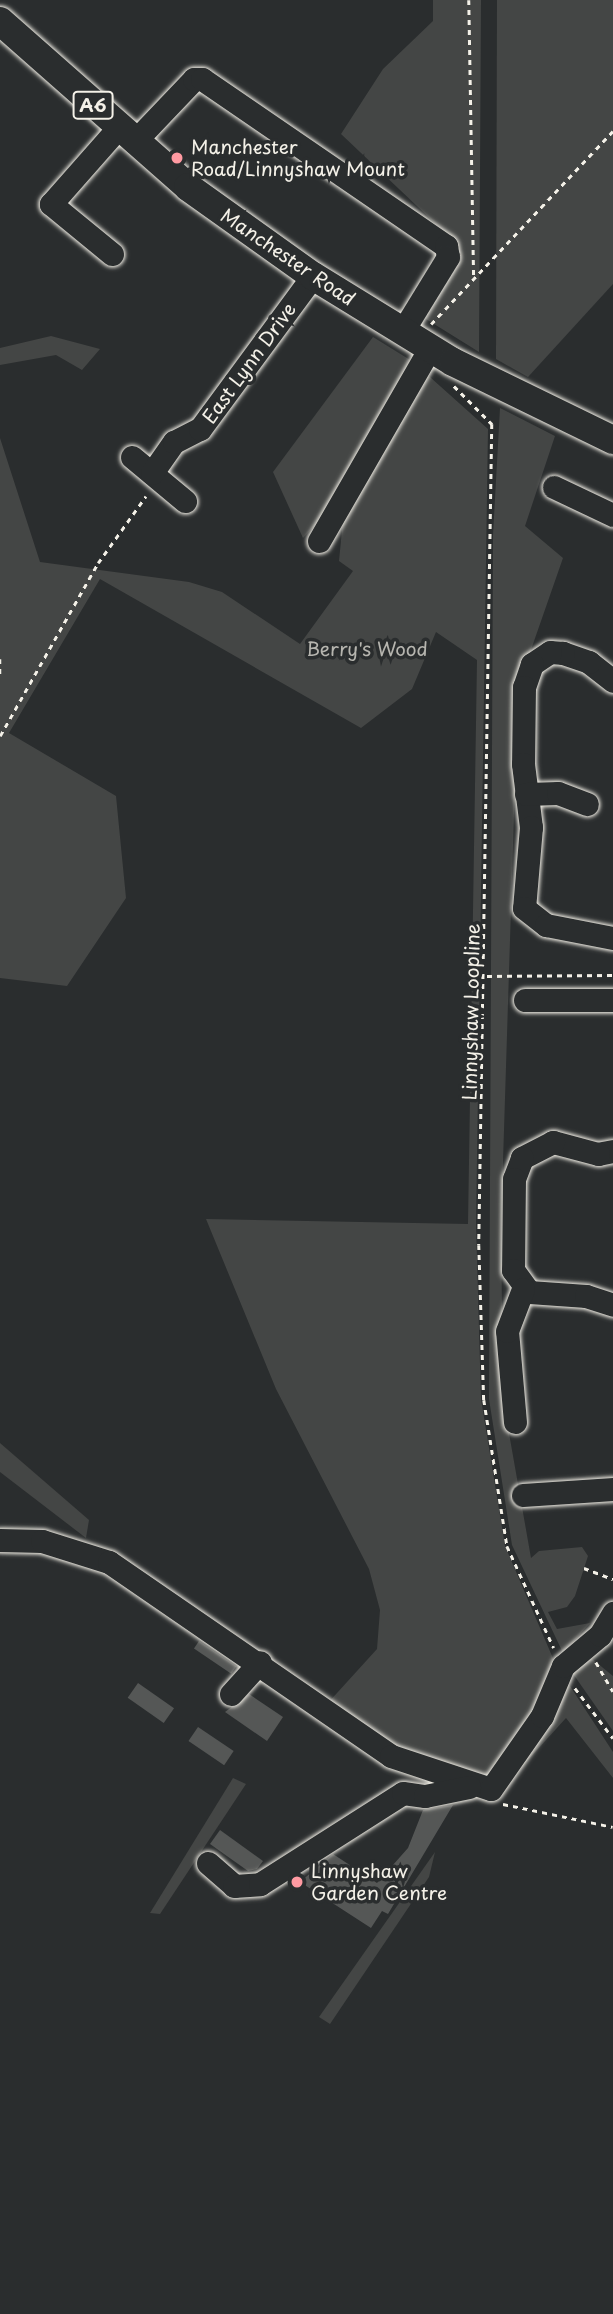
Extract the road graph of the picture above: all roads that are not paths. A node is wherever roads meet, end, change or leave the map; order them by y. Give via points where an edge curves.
1 (0, 21) edge
2 (126, 135) junction
3 (112, 254) dead end
4 (313, 276) junction
5 (432, 349) junction
6 (613, 440) edge
7 (132, 457) dead end
8 (155, 476) junction
9 (554, 487) dead end
10 (185, 501) dead end
11 (613, 515) edge
12 (319, 541) dead end
13 (613, 681) edge
14 (526, 794) junction
15 (587, 804) dead end
16 (613, 938) edge
17 (525, 1000) dead end
18 (613, 1000) edge
19 (613, 1151) edge
20 (523, 1289) junction
21 (613, 1305) edge
22 (515, 1422) dead end
23 (613, 1489) edge
24 (523, 1495) dead end
25 (0, 1540) edge
26 (613, 1614) edge
27 (260, 1662) junction
28 (231, 1694) dead end
29 (486, 1794) junction
30 (208, 1863) dead end

1 - 2 main road, Manchester Road / A6
2 - 3 street via 51,204
2 - 4 main road, Manchester Road / A6
2 - 5 street via 194,79 202,79 446,246
4 - 5 main road, Manchester Road / A6
4 - 8 street, East Lynn Drive via 200,429 174,442
5 - 6 main road, Manchester Road / A6
5 - 12 street
7 - 8 street
8 - 10 street
9 - 11 street
13 - 14 street via 589,662 562,653 550,652 531,664 523,714
14 - 15 street via 558,793
14 - 16 street via 531,827 523,902 528,916
17 - 18 street
19 - 20 street via 598,1154 554,1142 522,1158 514,1179 513,1270
20 - 21 street
20 - 22 street via 507,1331
23 - 24 street
25 - 27 street via 42,1541 109,1562
26 - 29 street via 591,1643 563,1666 507,1773
27 - 28 street
27 - 29 street via 391,1756
29 - 30 street via 403,1793 260,1884 233,1886

